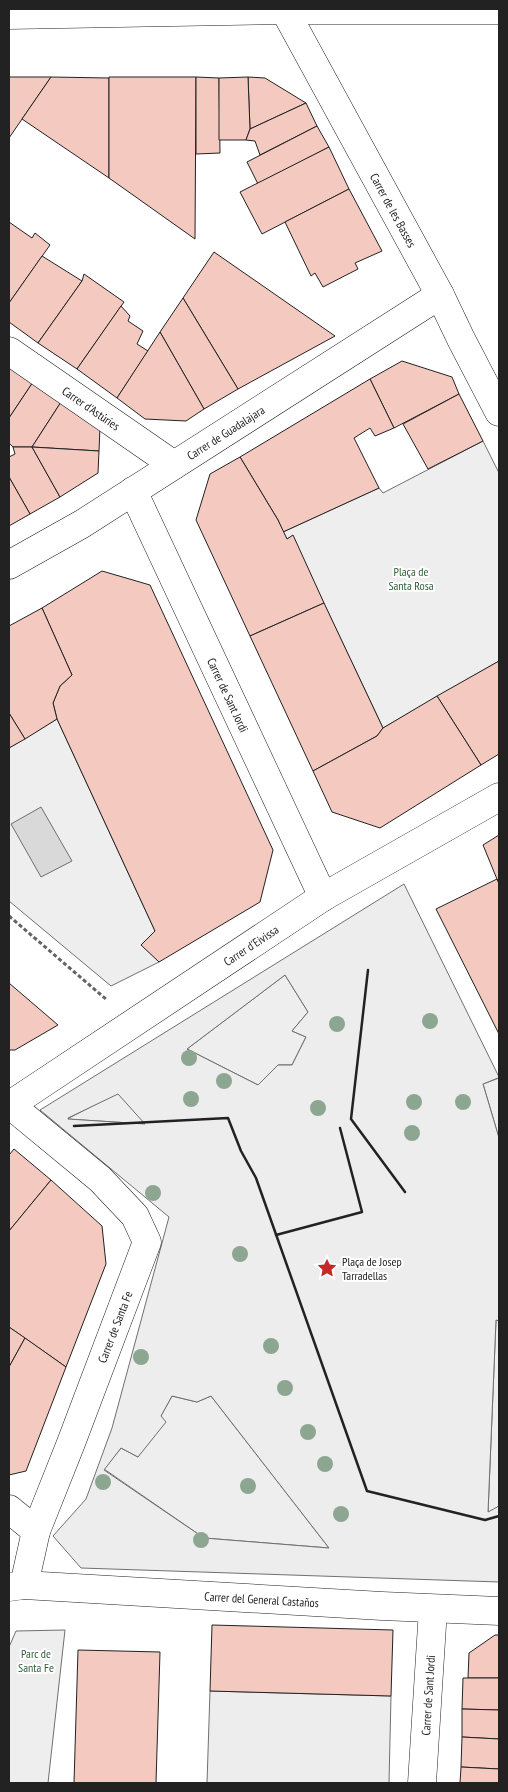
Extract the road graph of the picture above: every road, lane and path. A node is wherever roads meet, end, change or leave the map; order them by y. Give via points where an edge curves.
1 (285, 10) edge
2 (499, 10) edge
3 (9, 15) edge
4 (440, 295) junction
5 (9, 351) edge
6 (499, 412) edge
7 (174, 465) junction
8 (133, 491) junction
9 (9, 565) edge
10 (499, 797) edge
11 (323, 897) junction
12 (9, 916) edge
13 (134, 1024) junction
14 (9, 1104) edge
15 (9, 1508) edge
16 (36, 1531) junction
17 (16, 1586) edge
18 (433, 1609) junction
19 (499, 1612) edge
20 (422, 1783) edge

1 - 2 street
1 - 3 street
1 - 4 street, Carrer de les Basses
4 - 6 street, Carrer de les Basses
4 - 7 street, Carrer de Guadalajara
5 - 7 street, Carrer d'Astúries
7 - 8 street, Carrer de Guadalajara
8 - 9 street, Carrer de Guadalajara
8 - 11 street, Carrer de Sant Jordi
10 - 11 street, Carrer d'Eivissa
11 - 13 street, Carrer d'Eivissa
12 - 13 path
13 - 14 street, Carrer d'Eivissa
14 - 16 street, Carrer de Santa Fe via 100,1179 135,1216 147,1242
15 - 16 street
16 - 17 street, Carrer de Santa Fe
17 - 18 street, Carrer del General Castaños
18 - 19 street, Carrer del General Castaños
18 - 20 street, Carrer de Sant Jordi

